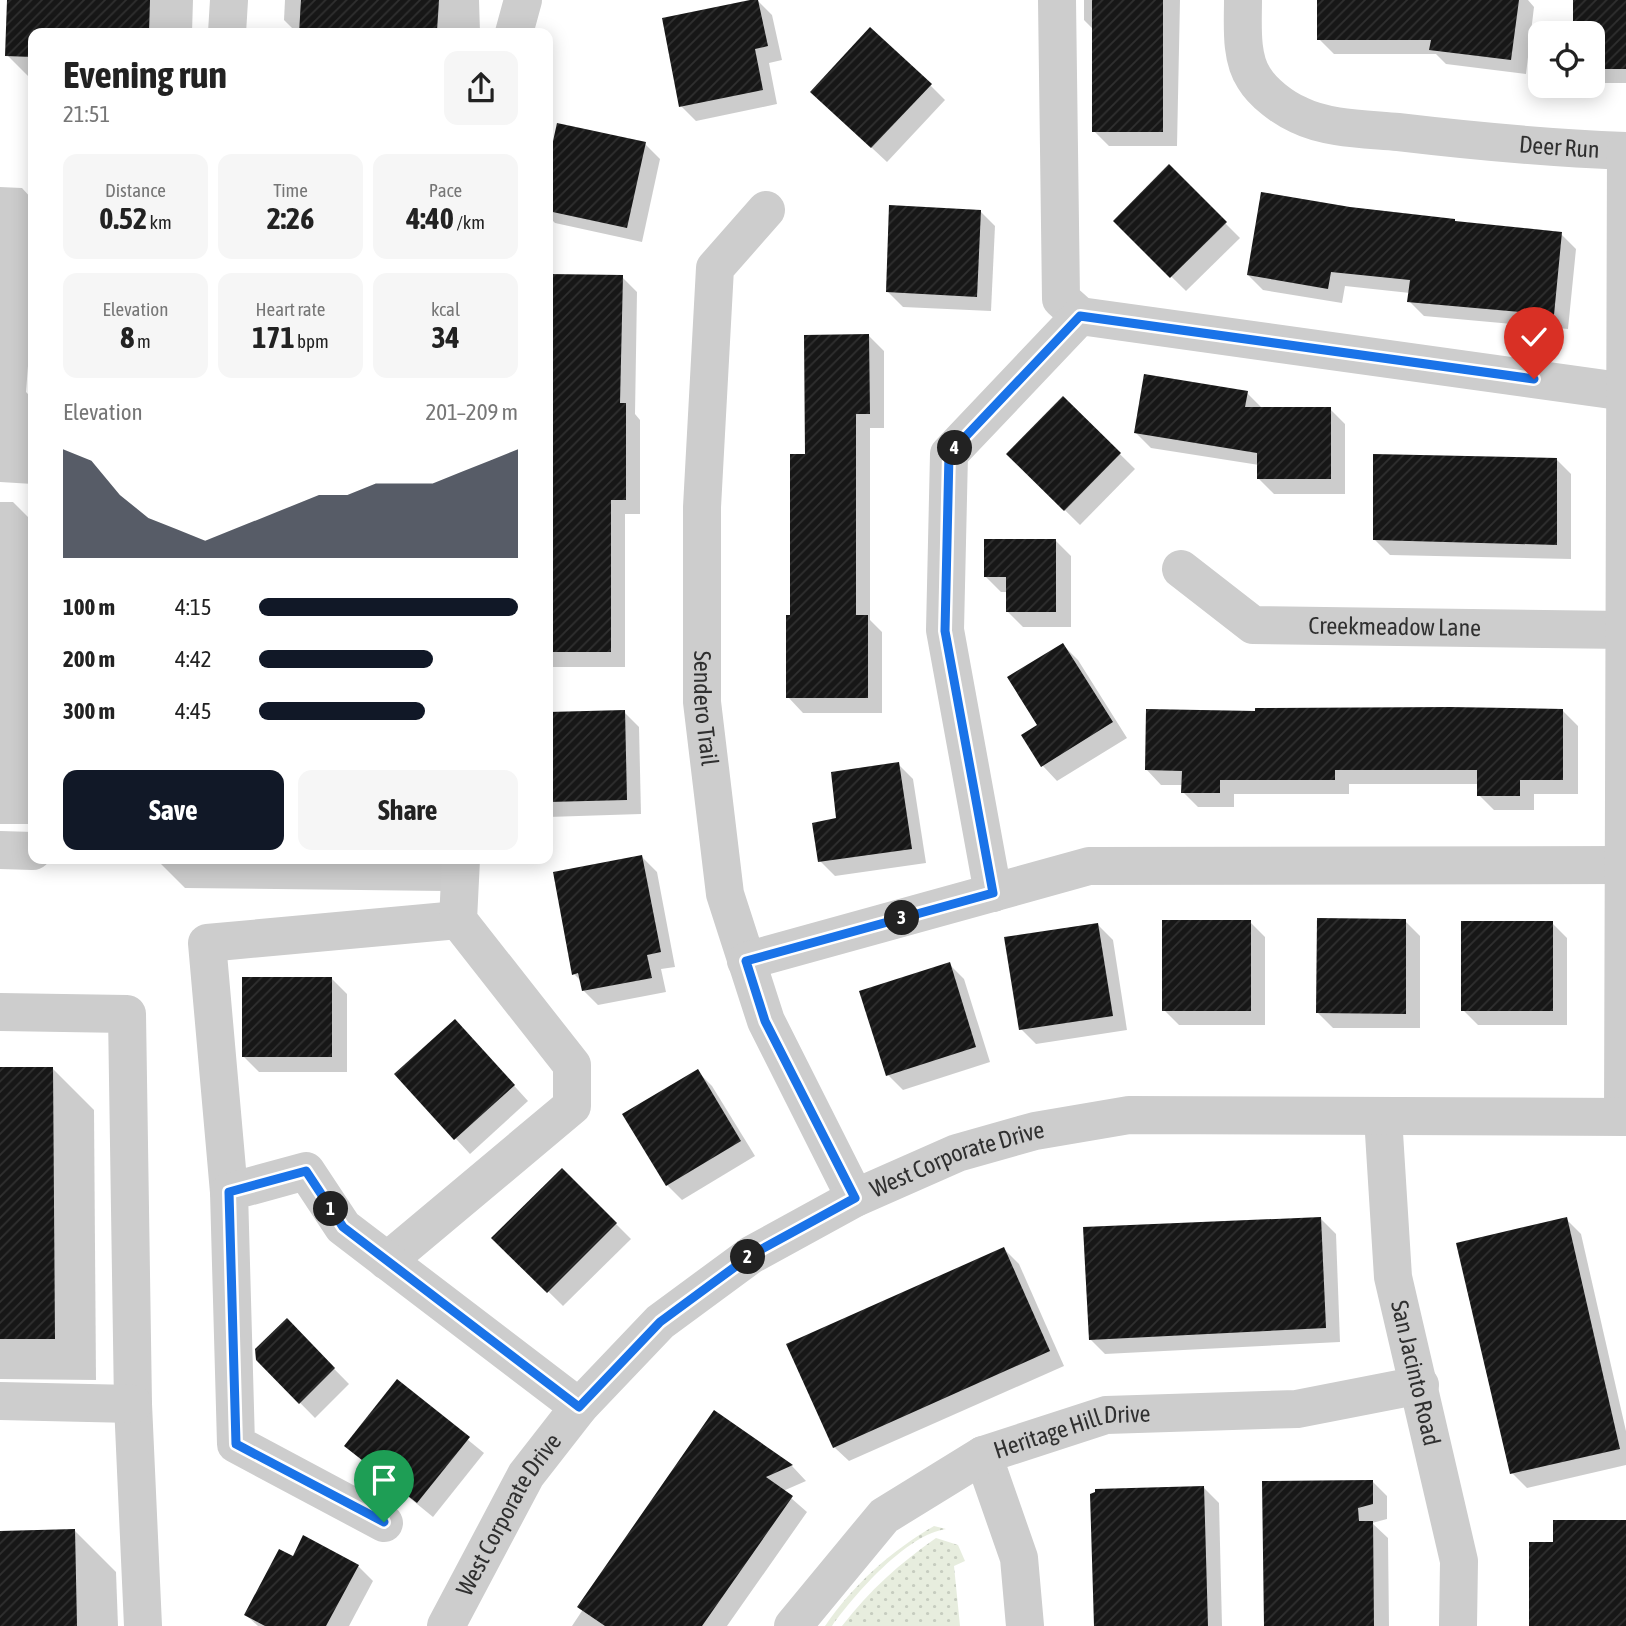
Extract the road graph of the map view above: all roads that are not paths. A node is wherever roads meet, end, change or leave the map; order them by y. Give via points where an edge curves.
1 (229, 0) edge
2 (523, 0) edge
3 (1057, 0) edge
4 (1243, 0) edge
5 (227, 28) edge
6 (515, 28) edge
7 (1626, 151) edge
8 (765, 209) dead end
9 (1080, 316) junction
10 (1625, 392) edge
11 (1181, 569) dead end
12 (1625, 630) edge
13 (0, 850) edge
14 (28, 850) edge
15 (461, 864) edge
16 (1625, 865) edge
17 (993, 893) junction
18 (458, 920) junction
19 (746, 961) junction
20 (0, 1012) edge
21 (1383, 1117) junction
22 (1624, 1117) edge
23 (229, 1192) junction
24 (855, 1198) junction
25 (387, 1261) junction
26 (1420, 1385) junction
27 (0, 1401) edge
28 (133, 1404) junction
29 (579, 1407) junction
30 (983, 1455) junction
31 (384, 1522) dead end
32 (143, 1626) edge
33 (446, 1626) edge
34 (793, 1626) edge
35 (1025, 1626) edge
36 (1458, 1626) edge

1 - 5 street
2 - 6 street
3 - 9 street via 1061,299
4 - 7 street, Deer Run via 1244,43 1253,77 1270,96 1300,116 1341,126 1439,137
7 - 10 street, Deer Run
8 - 19 street, Sendero Trail via 715,268 702,506 702,702 725,894
9 - 10 street
9 - 17 street via 949,454 945,631
10 - 12 street, Deer Run
11 - 12 street, Creekmeadow Lane via 1253,625
12 - 16 street, Deer Run
13 - 14 street
15 - 18 street
16 - 17 street via 1089,866
16 - 22 street, Deer Run
17 - 19 street
18 - 23 street via 207,943
18 - 25 street via 572,1065 572,1106
19 - 24 street, Sendero Trail via 765,1021
20 - 28 street via 127,1014
21 - 22 street, West Corporate Drive
21 - 24 street, West Corporate Drive via 1129,1115 1035,1131 957,1153
21 - 26 street, San Jacinto Road via 1393,1277
23 - 25 street via 306,1171 343,1227
23 - 31 street via 236,1444
24 - 29 street, West Corporate Drive via 751,1255 660,1322
25 - 29 street
26 - 30 street, Heritage Hill Drive via 1297,1409 1106,1415
26 - 36 street, San Jacinto Road via 1458,1561
27 - 28 street
28 - 32 street
29 - 33 street, West Corporate Drive via 526,1475
30 - 34 street, Heritage Hill Drive via 884,1517
30 - 35 street via 1019,1558

